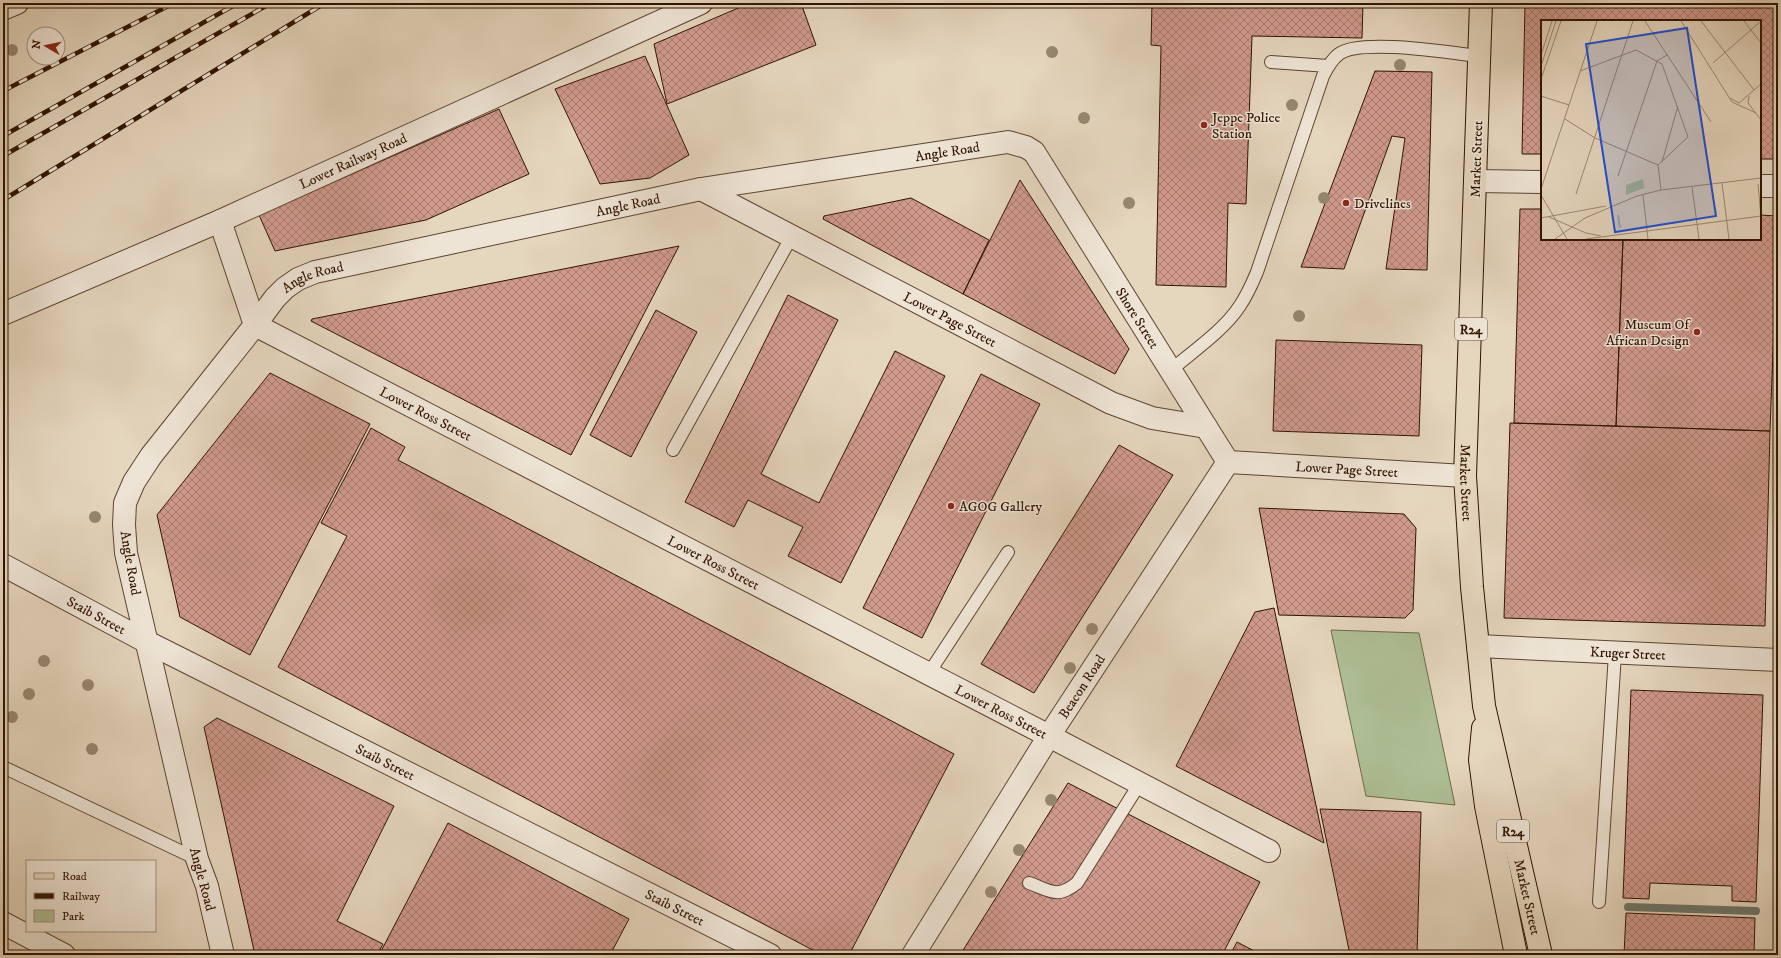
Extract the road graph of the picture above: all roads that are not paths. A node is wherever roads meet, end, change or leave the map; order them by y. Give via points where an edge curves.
1 (18, 3) edge
2 (701, 3) edge
3 (1481, 3) edge
4 (3, 9) edge
5 (1479, 56) junction
6 (1271, 62) dead end
7 (1328, 66) junction
8 (1048, 172) joint
9 (1476, 181) junction
10 (1541, 182) edge
11 (1761, 186) edge
12 (1778, 186) edge
13 (701, 189) junction
14 (220, 220) junction
15 (792, 236) junction
16 (3, 314) edge
17 (256, 326) junction
18 (1171, 370) junction
19 (1206, 427) junction
20 (673, 450) dead end
21 (1228, 462) junction
22 (1465, 476) junction
23 (1008, 552) dead end
24 (3, 565) edge
25 (147, 642) junction
26 (1478, 646) junction
27 (1615, 654) junction
28 (1778, 660) edge
29 (929, 674) junction
30 (1484, 706) junction
31 (1049, 736) junction
32 (3, 766) edge
33 (1140, 783) junction
34 (1269, 851) dead end
35 (197, 859) junction
36 (1029, 883) dead end
37 (1599, 902) dead end
38 (3, 923) edge
39 (64, 955) edge
40 (222, 955) edge
41 (770, 955) edge
42 (914, 955) edge
43 (1516, 955) edge
44 (1541, 955) edge

1 - 4 street
2 - 14 street, Lower Railway Road
3 - 5 main road, Market Street / R24
5 - 7 lane via 1384,47 1353,48 1340,53
5 - 9 main road, Market Street / R24
6 - 7 lane
7 - 18 lane via 1257,272 1246,295 1224,323
8 - 13 street, Angle Road via 1034,152 1008,142
8 - 18 street, Shore Street
9 - 10 street
9 - 22 main road, Market Street / R24
11 - 12 street
13 - 15 street, Lower Page Street
13 - 17 street, Angle Road via 315,272 285,288
14 - 16 street, Lower Railway Road
14 - 17 street
15 - 19 street, Lower Page Street via 1111,403 1152,418
15 - 20 lane
17 - 25 street, Angle Road via 151,456 134,482 125,503 126,553
17 - 29 street, Lower Ross Street
18 - 19 street, Shore Street
19 - 21 street, Shore Street
21 - 22 street, Lower Page Street
21 - 31 street, Beacon Road
22 - 26 main road, Market Street / R24
23 - 29 lane
24 - 25 street, Staib Street
25 - 35 street, Angle Road
25 - 41 street, Staib Street
26 - 27 street, Kruger Street
26 - 30 main road, Market Street / R24
27 - 28 street, Kruger Street
27 - 37 lane
29 - 31 street, Lower Ross Street
30 - 43 main road, R24 via 1481,768 1486,806
30 - 44 main road, Market Street / R24
31 - 33 street, Lower Ross Street
31 - 42 street, Beacon Road
32 - 35 lane
33 - 34 street, Lower Ross Street
33 - 36 lane via 1077,883 1068,891 1057,893
35 - 40 street, Angle Road via 207,886
38 - 39 street

